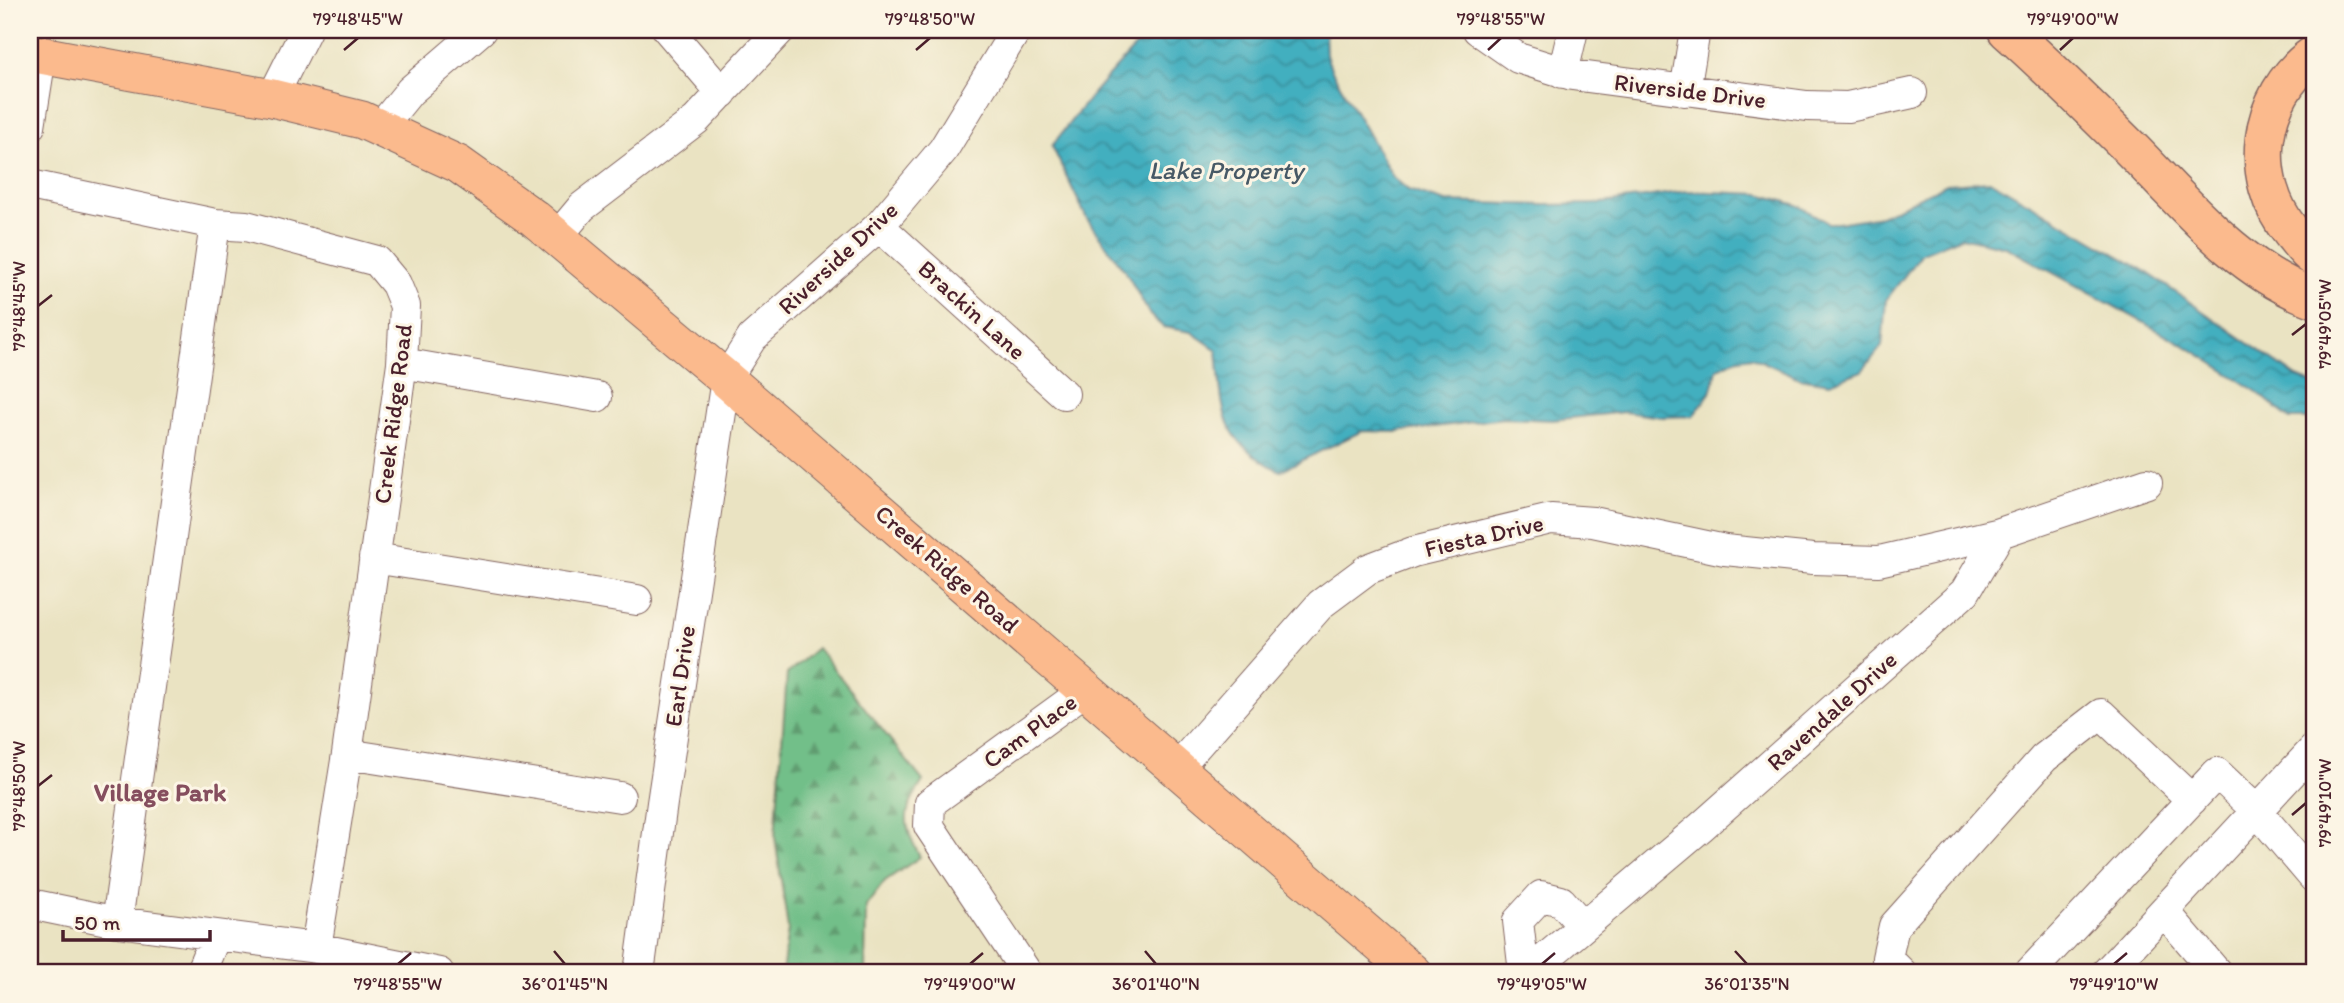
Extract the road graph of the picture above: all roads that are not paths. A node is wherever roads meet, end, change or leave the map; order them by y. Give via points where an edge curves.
1 (306, 30) edge
2 (481, 30) edge
3 (668, 30) edge
4 (780, 30) edge
5 (1016, 30) edge
6 (1478, 30) edge
7 (1573, 30) edge
8 (1695, 30) edge
9 (2007, 30) edge
10 (35, 54) edge
11 (2314, 55) edge
12 (1563, 73) junction
13 (1685, 90) junction
14 (722, 93) junction
15 (1912, 93) dead end
16 (272, 98) junction
17 (30, 126) edge
18 (380, 128) junction
19 (30, 186) edge
20 (215, 224) junction
21 (879, 226) junction
22 (557, 237) junction
23 (2314, 257) edge
24 (2314, 298) edge
25 (402, 363) junction
26 (726, 379) junction
27 (1064, 394) dead end
28 (597, 397) dead end
29 (2147, 483) dead end
30 (2000, 533) junction
31 (374, 558) junction
32 (638, 600) dead end
33 (1087, 689) junction
34 (2314, 750) edge
35 (347, 754) junction
36 (1177, 768) junction
37 (620, 797) dead end
38 (2192, 800) junction
39 (2257, 811) junction
40 (2314, 878) edge
41 (30, 904) edge
42 (2164, 911) junction
43 (117, 922) junction
44 (1583, 926) junction
45 (216, 934) junction
46 (316, 948) junction
47 (200, 973) edge
48 (439, 973) edge
49 (639, 973) edge
50 (1027, 973) edge
51 (1413, 973) edge
52 (1526, 973) edge
53 (1902, 973) edge
54 (2029, 973) edge
55 (2106, 973) edge
56 (2217, 973) edge

1 - 16 street
2 - 18 street via 410,91
3 - 14 street
4 - 14 street
5 - 21 street, Riverside Drive via 943,150
6 - 12 street, Riverside Drive via 1518,58
7 - 12 street
8 - 13 street
9 - 24 highway via 2246,261 2282,286
10 - 16 main road, Creek Ridge Road
10 - 17 street
11 - 23 highway via 2285,83 2270,114 2262,147 2264,182 2279,218
12 - 13 street, Riverside Drive
13 - 15 street, Riverside Drive via 1848,107
14 - 22 street via 696,120 582,207
16 - 18 main road, Creek Ridge Road
18 - 22 main road, Creek Ridge Road via 458,164
19 - 20 street, Creek Ridge Road
20 - 25 street, Creek Ridge Road via 246,226 377,261 396,284 405,306
20 - 43 street
21 - 26 street, Riverside Drive via 752,338
21 - 27 street, Brackin Lane
22 - 26 main road, Creek Ridge Road
25 - 28 street
25 - 31 street, Creek Ridge Road
26 - 33 main road, Creek Ridge Road
26 - 49 street, Earl Drive
29 - 30 street
30 - 36 street, Fiesta Drive via 1879,561 1813,559 1725,550 1592,522 1551,519 1413,552 1368,569 1321,604
30 - 44 street, Ravendale Drive via 1965,592
31 - 32 street
31 - 35 street, Creek Ridge Road
33 - 36 main road, Creek Ridge Road
33 - 50 street, Cam Place via 930,803 929,826
34 - 39 street
35 - 37 street
35 - 46 street, Creek Ridge Road
36 - 51 main road, Creek Ridge Road
38 - 39 street via 2217,773
38 - 53 street via 2101,714 2044,758 1894,926 1887,958
38 - 54 street
39 - 40 street
39 - 42 street
41 - 43 street
42 - 55 street
42 - 56 street
43 - 45 street
44 - 52 street, Ravendale Drive
44 - 52 street via 1562,901 1541,896 1518,921
45 - 46 street
45 - 47 street
46 - 48 street

